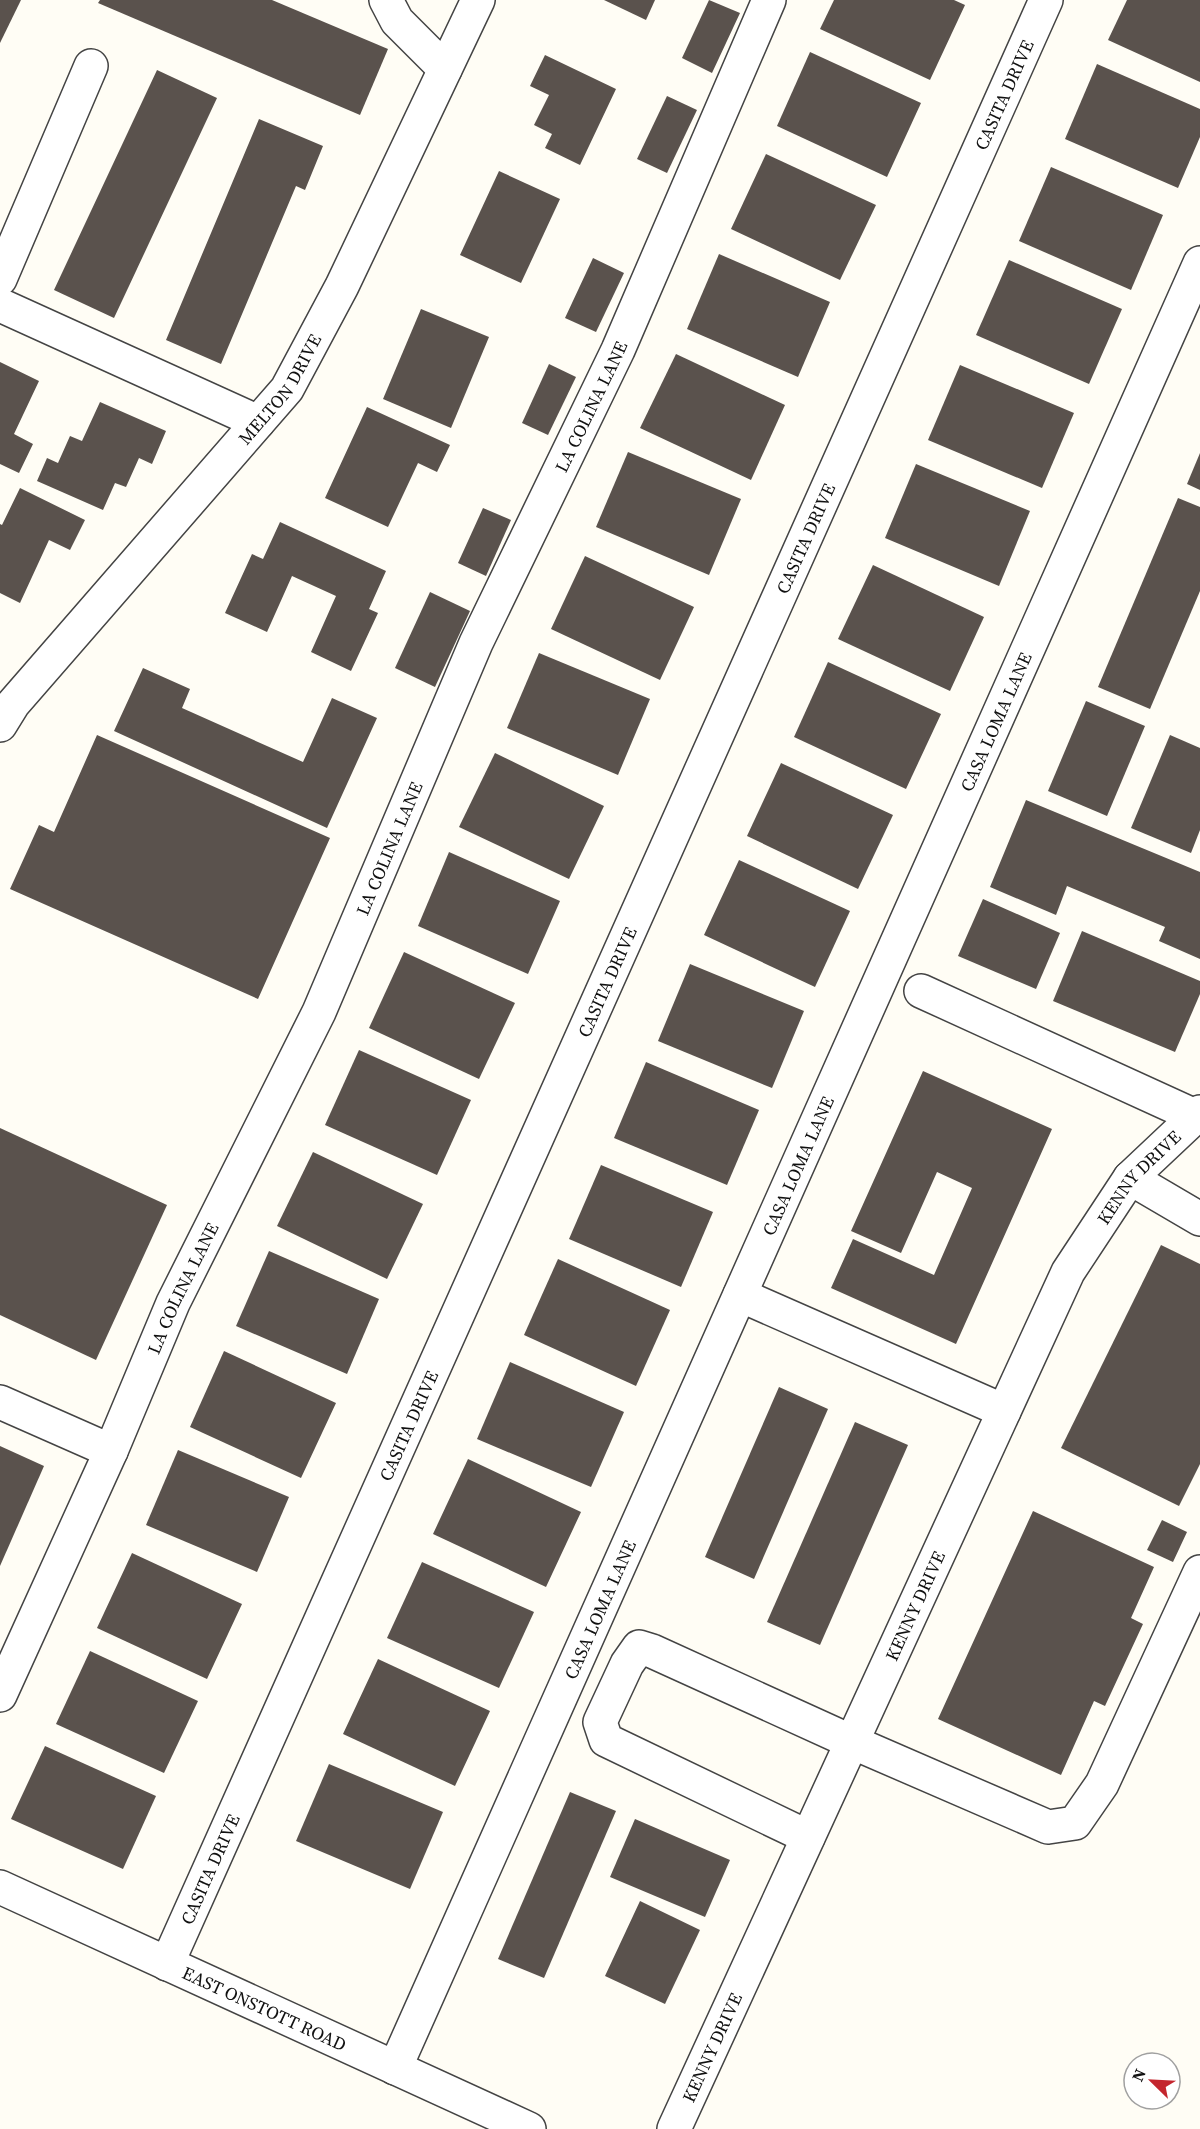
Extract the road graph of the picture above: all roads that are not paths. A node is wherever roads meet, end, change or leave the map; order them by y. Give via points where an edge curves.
1 (386, 0) edge
2 (478, 0) edge
3 (769, 0) edge
4 (1046, 0) edge
5 (91, 66) dead end
6 (445, 69) junction
7 (1200, 263) edge
8 (0, 279) edge
9 (0, 305) edge
10 (258, 422) junction
11 (0, 725) edge
12 (921, 991) dead end
13 (1198, 1114) edge
14 (1130, 1178) junction
15 (1200, 1219) edge
16 (740, 1295) junction
17 (0, 1402) edge
18 (1004, 1411) junction
19 (111, 1451) junction
20 (1200, 1572) edge
21 (0, 1695) edge
22 (852, 1742) junction
23 (808, 1837) junction
24 (0, 1887) edge
25 (167, 1964) junction
26 (395, 2068) junction
27 (529, 2129) edge
28 (674, 2129) edge

1 - 6 street via 398,21
2 - 6 street, MELTON DRIVE
3 - 19 street, LA COLINA LANE via 618,350 476,643 319,1012 173,1304
4 - 25 street, CASITA DRIVE
5 - 8 street
6 - 10 street, MELTON DRIVE via 342,286 287,389
7 - 16 street, CASA LOMA LANE
9 - 10 street
10 - 11 street, MELTON DRIVE via 13,705
12 - 13 street
13 - 14 street, KENNY DRIVE
14 - 15 street
14 - 18 street, KENNY DRIVE via 1068,1272
16 - 18 street
16 - 26 street, CASA LOMA LANE
17 - 19 street
18 - 22 street, KENNY DRIVE
19 - 21 street, LA COLINA LANE
20 - 22 street via 1102,1784 1075,1823 1048,1827
22 - 23 street, KENNY DRIVE
22 - 23 street via 639,1647 614,1690 600,1722 606,1740
23 - 28 street, KENNY DRIVE
24 - 25 street, EAST ONSTOTT ROAD
25 - 26 street, EAST ONSTOTT ROAD
26 - 27 street, EAST ONSTOTT ROAD

